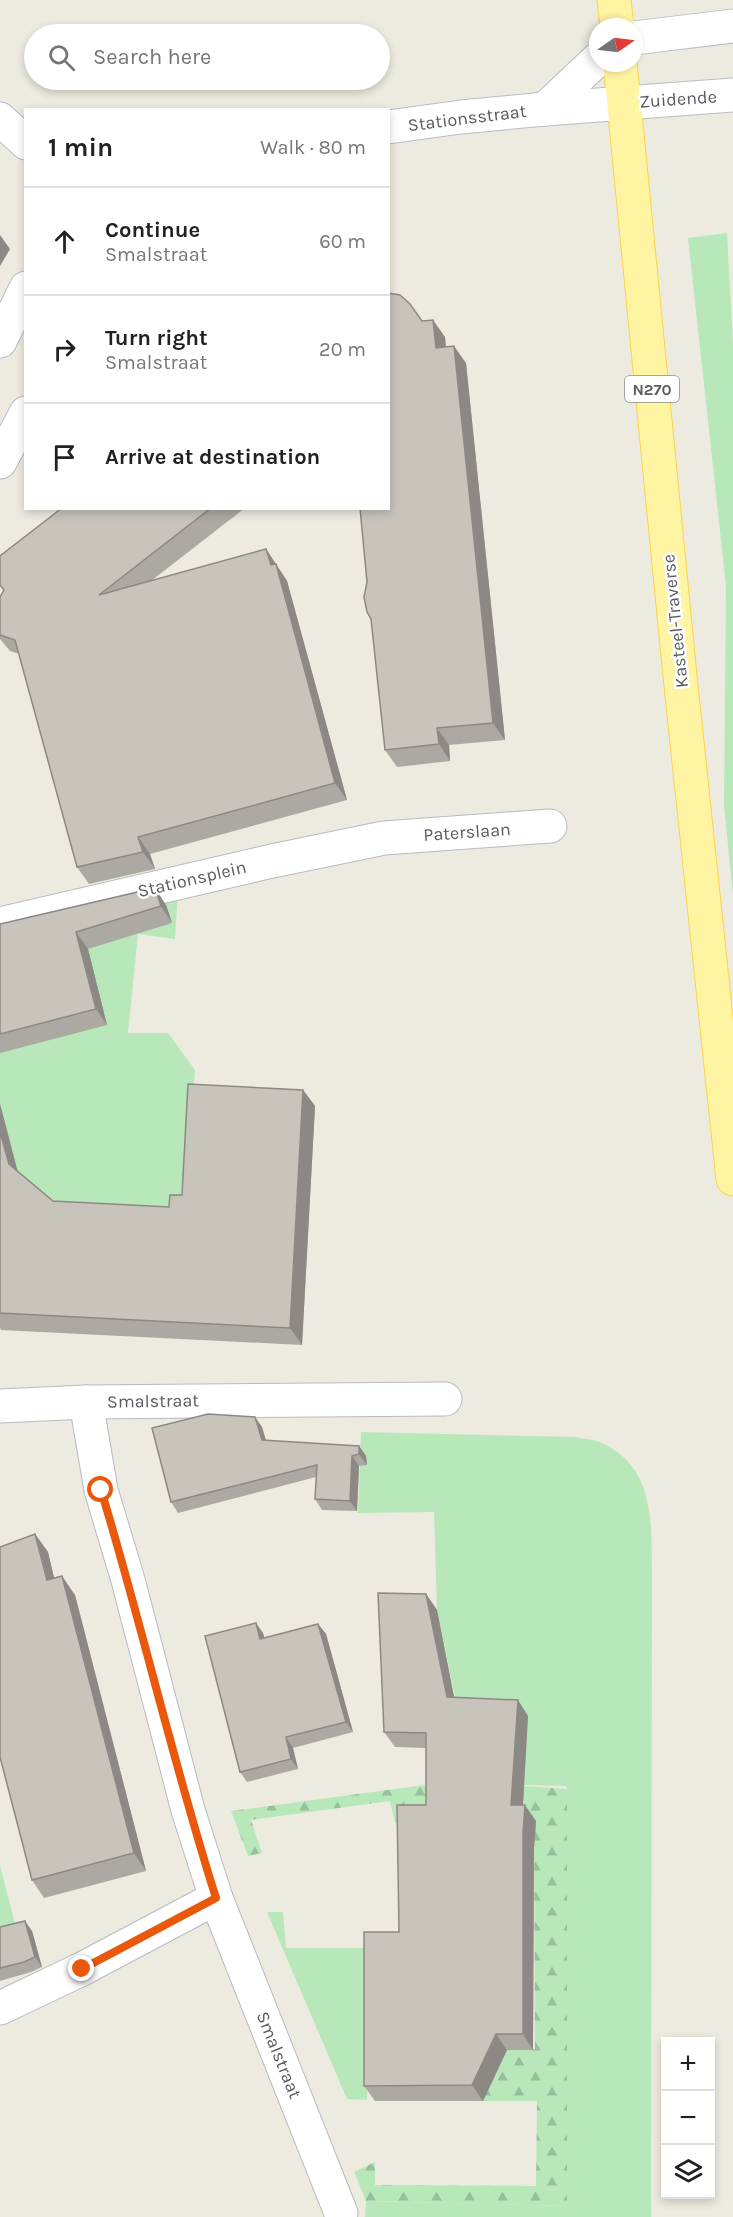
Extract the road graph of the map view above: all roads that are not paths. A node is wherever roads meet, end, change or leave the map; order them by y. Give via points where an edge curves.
1 (614, 0) edge
2 (616, 18) edge
3 (733, 26) edge
4 (643, 37) edge
5 (589, 67) edge
6 (622, 72) edge
7 (733, 95) edge
8 (624, 102) junction
9 (544, 109) junction
10 (0, 119) edge
11 (390, 127) edge
12 (24, 141) edge
13 (24, 292) edge
14 (0, 341) edge
15 (24, 417) edge
16 (0, 462) edge
17 (550, 826) dead end
18 (384, 838) joint
19 (0, 924) edge
20 (733, 1179) edge
21 (445, 1399) dead end
22 (86, 1402) junction
23 (0, 1406) edge
24 (216, 1898) junction
25 (0, 2008) edge
26 (341, 2213) dead end

1 - 2 main road
3 - 4 street
5 - 9 street
6 - 8 main road, Kasteel-Traverse / N270
7 - 8 street, Zuidende
8 - 9 street, Zuidende
8 - 20 main road, Kasteel-Traverse / N270
9 - 11 street, Stationsstraat
10 - 12 street
13 - 14 street
15 - 16 street
17 - 18 street, Paterslaan
18 - 19 street, Stationsplein
21 - 22 street, Smalstraat
22 - 23 street
22 - 24 street, Smalstraat via 101,1490 188,1810
24 - 25 street
24 - 26 street, Smalstraat

